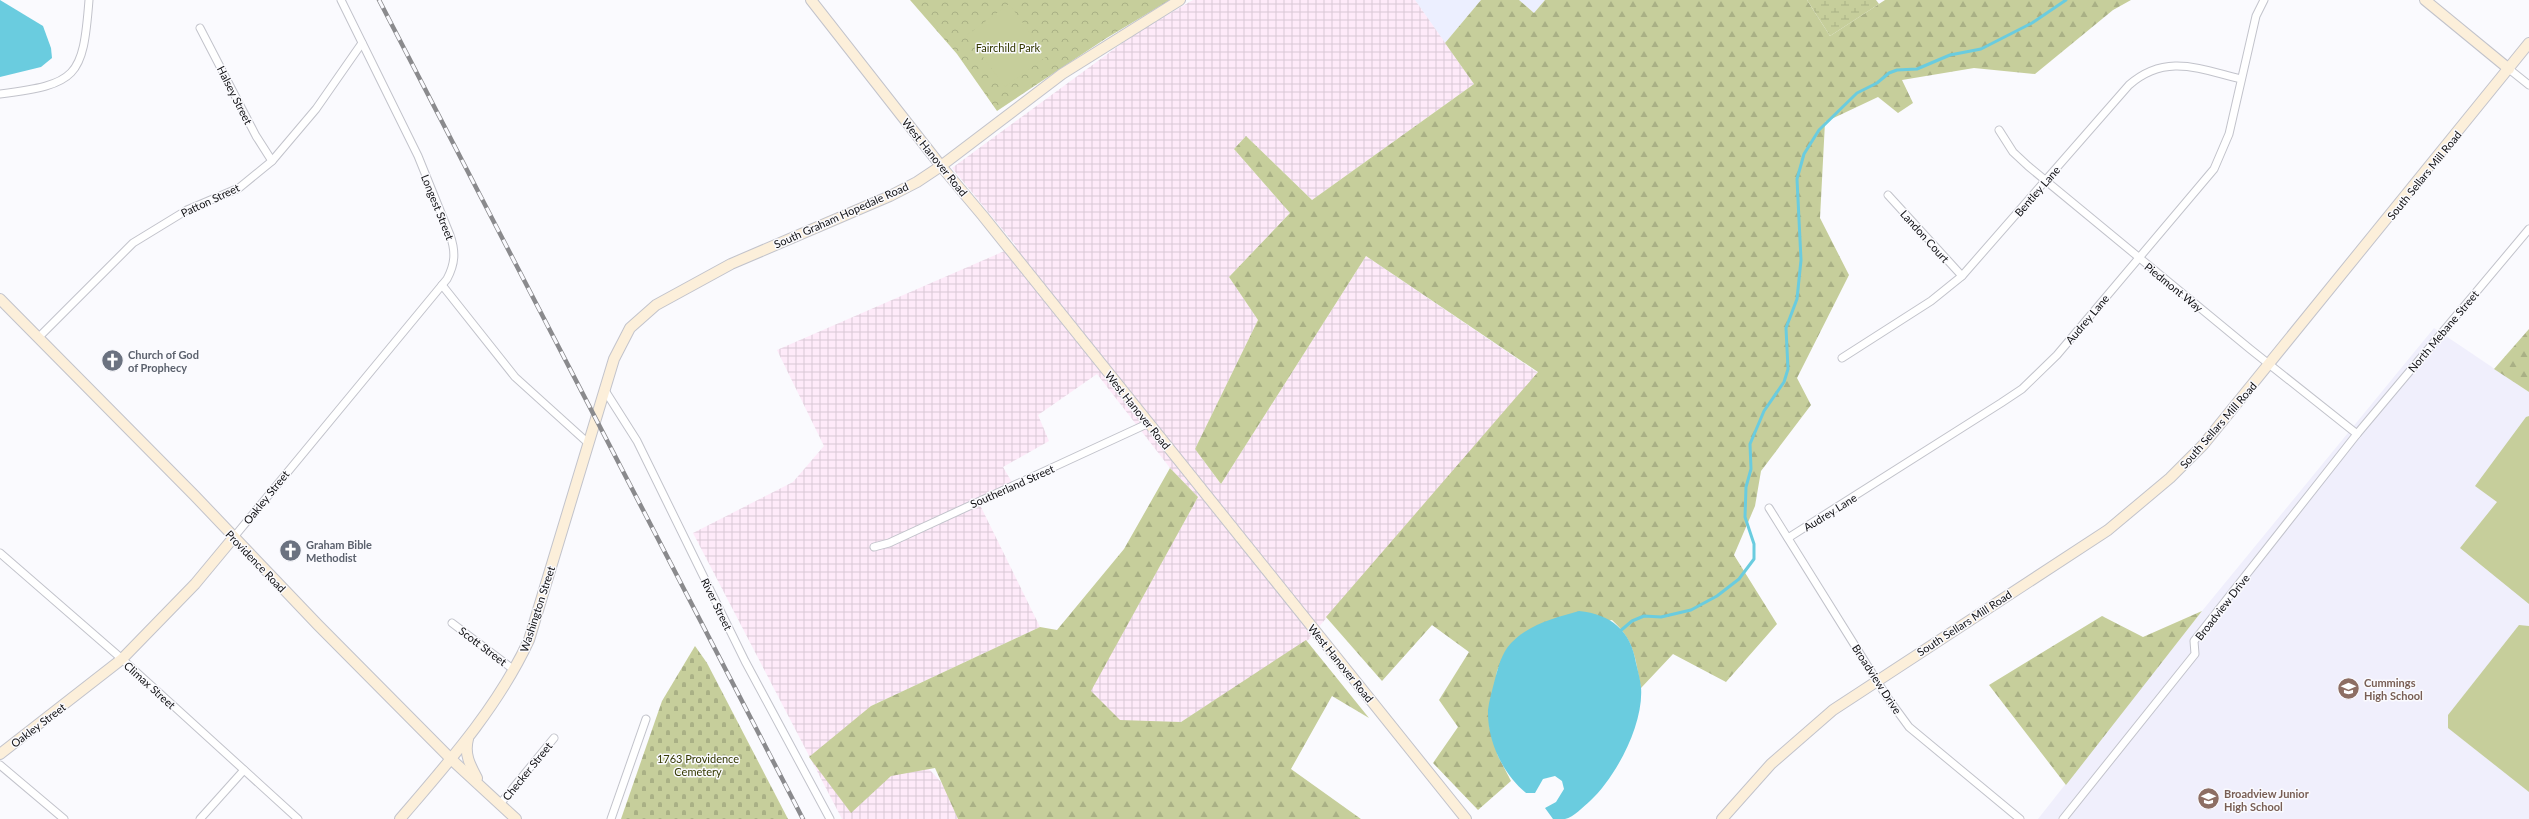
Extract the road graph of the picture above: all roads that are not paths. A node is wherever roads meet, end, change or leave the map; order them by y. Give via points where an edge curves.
1 (89, 0) edge
2 (341, 0) edge
3 (811, 0) edge
4 (1180, 0) edge
5 (2264, 0) edge
6 (2425, 0) edge
7 (200, 28) dead end
8 (362, 43) junction
9 (2529, 43) edge
10 (2509, 69) junction
11 (2241, 79) junction
12 (2529, 85) edge
13 (0, 94) edge
14 (1998, 130) dead end
15 (272, 161) junction
16 (941, 166) junction
17 (2046, 181) junction
18 (1888, 195) dead end
19 (2529, 229) edge
20 (2139, 258) junction
21 (1962, 276) junction
22 (442, 285) junction
23 (0, 299) edge
24 (38, 338) junction
25 (1842, 358) dead end
26 (2269, 365) junction
27 (604, 388) junction
28 (1149, 423) junction
29 (2357, 434) junction
30 (588, 443) junction
31 (1769, 508) dead end
32 (234, 537) junction
33 (1788, 538) junction
34 (874, 547) dead end
35 (0, 553) edge
36 (452, 623) dead end
37 (122, 659) junction
38 (514, 670) junction
39 (1876, 680) junction
40 (646, 718) dead end
41 (469, 737) junction
42 (554, 738) dead end
43 (0, 754) edge
44 (451, 759) junction
45 (0, 765) edge
46 (244, 770) junction
47 (480, 783) junction
48 (500, 804) junction
49 (64, 819) edge
50 (200, 819) edge
51 (298, 819) edge
52 (400, 819) edge
53 (516, 819) edge
54 (611, 819) edge
55 (830, 819) edge
56 (1466, 819) edge
57 (1722, 819) edge
58 (2020, 819) edge
59 (2063, 819) edge

1 - 13 street via 84,50 66,78 48,87
2 - 8 street, Longest Street
3 - 16 street, West Hanover Road
4 - 16 street, South Graham Hopedale Road via 1067,70
5 - 11 street, Audrey Lane via 2256,16
6 - 10 street
7 - 15 street, Halsey Street via 256,136
8 - 15 street, Patton Street via 316,109
8 - 22 street, Longest Street via 418,156 452,241 454,262
9 - 10 street, South Sellars Mill Road
10 - 12 street
10 - 26 street, South Sellars Mill Road
11 - 17 street, Bentley Lane via 2186,65 2151,70 2129,85
11 - 20 street, Audrey Lane via 2229,134 2214,169
14 - 17 street, Piedmont Way via 2013,152
15 - 24 street, Patton Street via 239,188 188,210 133,242
16 - 27 street, South Graham Hopedale Road via 890,196 761,250 708,275 656,305 640,317 623,338
16 - 28 street, West Hanover Road
17 - 20 street, Piedmont Way
17 - 21 street, Bentley Lane
18 - 21 street, Landon Court
19 - 29 street, North Mebane Street
20 - 26 street, Piedmont Way
20 - 33 street, Audrey Lane via 2057,355 2022,389
21 - 25 street, Bentley Lane via 1931,301
22 - 30 street via 515,377
22 - 32 street, Oakley Street
23 - 24 street, Providence Road
24 - 32 street, Providence Road
26 - 29 street, Piedmont Way
26 - 39 street, South Sellars Mill Road via 2204,445 2129,514
27 - 30 street, Washington Street
27 - 55 street, River Street via 637,441 745,661
28 - 34 street, Southerland Street via 889,543
28 - 56 street, West Hanover Road
29 - 59 street, Broadview Drive via 2194,642 2195,654
30 - 38 street, Washington Street via 530,640
31 - 33 street, Broadview Drive
32 - 37 street, Oakley Street via 195,584
32 - 44 street, Providence Road
33 - 39 street, Broadview Drive
35 - 37 street, Climax Street
36 - 38 street, Scott Street
37 - 43 street, Oakley Street
37 - 46 street, Climax Street
38 - 41 street, Washington Street
39 - 57 street, South Sellars Mill Road via 1833,710 1792,744
39 - 58 street, Broadview Drive via 1909,726 1921,738
40 - 54 street
41 - 44 street, Washington Street
41 - 47 street via 466,750
42 - 48 street, Checker Street
44 - 47 street, Providence Road
44 - 52 street, Washington Street
45 - 49 street
46 - 50 street
46 - 51 street, Climax Street
47 - 48 street, Providence Road
48 - 53 street, Providence Road

